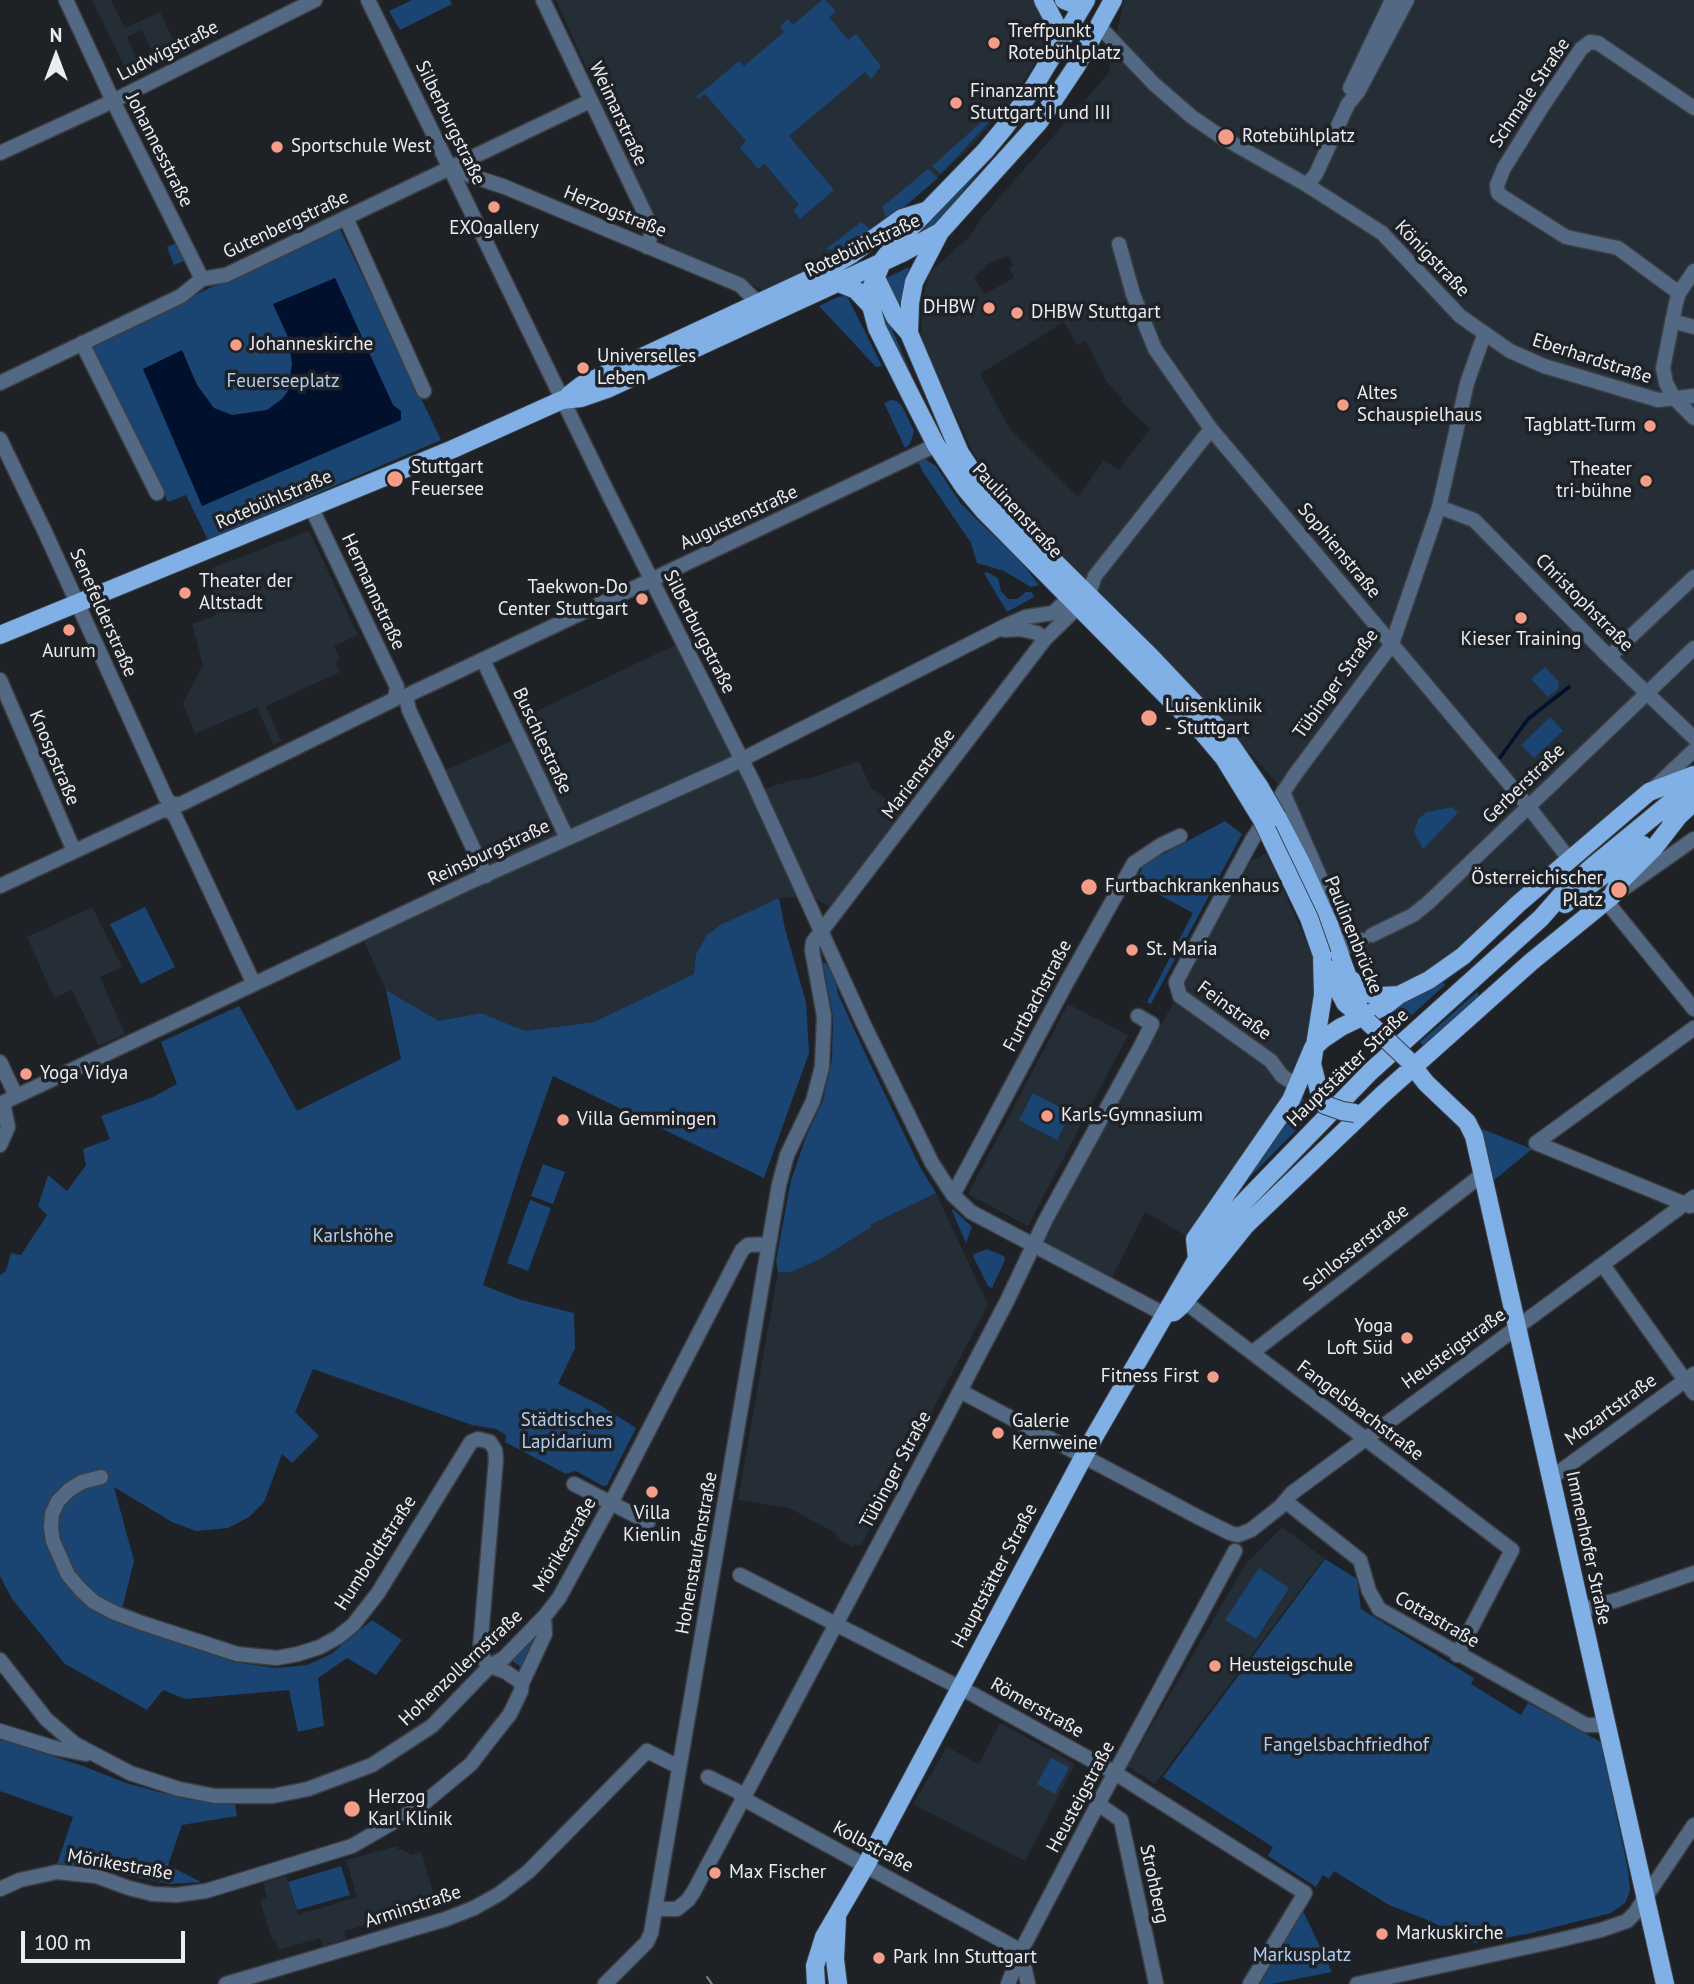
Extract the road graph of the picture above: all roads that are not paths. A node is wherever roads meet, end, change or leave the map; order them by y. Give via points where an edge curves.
1 (66, 0) edge
2 (315, 0) edge
3 (368, 0) edge
4 (543, 0) edge
5 (1044, 0) edge
6 (1064, 0) edge
7 (1113, 0) edge
8 (1392, 0) edge
9 (1407, 0) edge
10 (1082, 2) edge
11 (1098, 24) junction
12 (1063, 38) junction
13 (113, 101) junction
14 (590, 101) junction
15 (1348, 104) junction
16 (1694, 108) edge
17 (0, 153) edge
18 (451, 169) junction
19 (1307, 185) junction
20 (928, 210) junction
21 (346, 218) junction
22 (940, 232) junction
23 (1119, 244) dead end
24 (648, 247) junction
25 (875, 268) junction
26 (1694, 271) edge
27 (835, 274) junction
28 (202, 279) junction
29 (1679, 293) junction
30 (755, 305) junction
31 (871, 306) junction
32 (1672, 321) junction
33 (1694, 327) edge
34 (909, 333) junction
35 (1484, 335) junction
36 (82, 343) junction
37 (618, 376) junction
38 (0, 383) edge
39 (424, 391) dead end
40 (1694, 396) edge
41 (1674, 398) junction
42 (562, 400) junction
43 (1694, 418) edge
44 (1211, 429) junction
45 (0, 439) edge
46 (936, 445) junction
47 (157, 493) dead end
48 (312, 507) junction
49 (1439, 507) junction
50 (1694, 577) edge
51 (652, 580) junction
52 (1078, 595) junction
53 (77, 602) junction
54 (1053, 613) junction
55 (993, 633) junction
56 (0, 635) edge
57 (1045, 639) junction
58 (1392, 644) junction
59 (1694, 648) edge
60 (1609, 657) junction
61 (483, 660) junction
62 (0, 680) edge
63 (1647, 692) junction
64 (402, 696) junction
65 (1222, 732) joint
66 (1203, 733) joint
67 (1694, 738) edge
68 (1694, 750) edge
69 (742, 759) junction
70 (1694, 775) edge
71 (1694, 783) edge
72 (1283, 792) junction
73 (1649, 792) junction
74 (1694, 802) edge
75 (1528, 806) junction
76 (170, 807) junction
77 (1678, 817) junction
78 (1180, 836) dead end
79 (567, 838) junction
80 (1694, 839) edge
81 (74, 851) junction
82 (1570, 860) junction
83 (486, 876) junction
84 (0, 886) edge
85 (1609, 899) junction
86 (1541, 918) junction
87 (820, 930) junction
88 (1338, 977) junction
89 (254, 984) junction
90 (1177, 990) joint
91 (1399, 995) junction
92 (1694, 1009) edge
93 (1138, 1016) dead end
94 (1365, 1019) junction
95 (1694, 1028) edge
96 (1313, 1048) junction
97 (1271, 1061) junction
98 (0, 1062) edge
99 (1411, 1063) junction
100 (1397, 1081) junction
101 (1426, 1083) junction
102 (1298, 1086) junction
103 (1320, 1100) junction
104 (6, 1101) edge
105 (1363, 1110) junction
106 (0, 1145) edge
107 (1483, 1174) junction
108 (953, 1195) junction
109 (1691, 1203) edge
110 (769, 1244) junction
111 (1034, 1245) junction
112 (1197, 1259) junction
113 (1603, 1265) junction
114 (1185, 1302) junction
115 (1164, 1314) junction
116 (1517, 1327) junction
117 (1253, 1352) junction
118 (1689, 1377) edge
119 (960, 1391) junction
120 (1694, 1393) edge
121 (1365, 1438) junction
122 (1084, 1457) junction
123 (101, 1477) dead end
124 (1551, 1478) junction
125 (574, 1484) dead end
126 (1285, 1501) junction
127 (611, 1503) junction
128 (648, 1522) dead end
129 (1235, 1552) dead end
130 (1694, 1573) edge
131 (740, 1575) dead end
132 (1581, 1610) junction
133 (544, 1617) junction
134 (836, 1623) junction
135 (1457, 1655) junction
136 (0, 1660) edge
137 (490, 1666) junction
138 (522, 1683) junction
139 (960, 1688) junction
140 (1606, 1725) junction
141 (0, 1731) edge
142 (92, 1755) junction
143 (680, 1767) junction
144 (1115, 1773) junction
145 (708, 1777) dead end
146 (742, 1798) junction
147 (1098, 1804) junction
148 (1694, 1825) edge
149 (866, 1865) junction
150 (0, 1889) edge
151 (1646, 1897) junction
152 (656, 1909) junction
153 (838, 1917) junction
154 (1021, 1951) junction
155 (821, 1983) edge
156 (226, 1984) edge
157 (606, 1984) edge
158 (838, 1984) edge
159 (1008, 1984) edge
160 (1028, 1984) edge
161 (1156, 1984) edge
162 (1250, 1984) edge
163 (1357, 1984) edge
164 (1665, 1984) edge

1 - 13 street, Johannesstraße
2 - 13 street, Ludwigstraße
3 - 18 street, Silberburgstraße
4 - 14 street, Weimarstraße
5 - 12 main road
6 - 10 main road
7 - 11 main road, Rotebühlstraße
8 - 15 street via 1350,89
9 - 15 street
10 - 11 main road
10 - 12 main road, Rotebühlstraße
11 - 19 street via 1192,117
11 - 22 main road, Rotebühlstraße via 1039,122
12 - 20 main road, Rotebühlstraße via 1004,127
13 - 17 street, Ludwigstraße
13 - 28 street, Johannesstraße
14 - 18 street, Gutenbergstraße
14 - 24 street, Weimarstraße via 650,227
15 - 19 street
16 - 29 street, Schmale Straße via 1590,42 1581,49 1497,185 1503,197 1566,237 1618,248
18 - 21 street, Gutenbergstraße
18 - 24 street, Herzogstraße
18 - 42 street, Silberburgstraße
19 - 35 street, Königstraße via 1382,233 1460,316
20 - 25 main road
20 - 27 main road, Rotebühlstraße via 902,218
21 - 28 street, Gutenbergstraße via 226,275
21 - 39 street
22 - 25 main road, Rotebühlstraße
22 - 34 main road, Paulinenstraße via 914,282
23 - 44 street, Sophienstraße via 1155,349
24 - 30 street, Herzogstraße via 740,285
25 - 27 main road, Rotebühlstraße
25 - 31 main road, Paulinenstraße
25 - 34 main road via 895,317
26 - 29 street
27 - 30 main road, Rotebühlstraße
27 - 31 main road
27 - 37 main road, Rotebühlstraße
28 - 36 street, Gutenbergstraße via 181,296
29 - 32 street
30 - 37 main road, Rotebühlstraße
31 - 46 main road, Paulinenstraße via 877,328
32 - 33 street
32 - 41 street via 1663,369
34 - 52 main road, Paulinenstraße via 952,437 989,498
35 - 41 street, Eberhardstraße via 1544,366 1658,400
35 - 49 street, Tübinger Straße via 1466,383
36 - 38 street, Gutenbergstraße
36 - 47 street
37 - 42 main road, Rotebühlstraße via 581,398
40 - 41 street, Eberhardstraße
41 - 43 street
42 - 48 main road, Rotebühlstraße
42 - 51 street, Silberburgstraße
44 - 52 street, Marienstraße
44 - 58 street, Sophienstraße
45 - 53 street, Senefelderstraße
46 - 51 street, Augustenstraße
46 - 52 main road, Paulinenstraße via 984,511
48 - 53 main road, Rotebühlstraße
48 - 64 street, Hermannstraße
49 - 58 street, Tübinger Straße
49 - 60 street, Christophstraße via 1474,520
50 - 60 street
51 - 61 street, Augustenstraße
51 - 69 street, Silberburgstraße
52 - 54 street
52 - 57 street, Marienstraße
52 - 65 main road, Paulinenstraße
52 - 66 main road, Paulinenstraße
53 - 56 main road, Rotebühlstraße
53 - 76 street, Senefelderstraße
54 - 55 street, Reinsburgstraße via 1026,617
54 - 57 street, Marienstraße
55 - 57 street, Reinsburgstraße via 1021,629
55 - 69 street, Reinsburgstraße
57 - 87 street, Marienstraße via 848,900
58 - 72 street, Tübinger Straße
58 - 75 street, Sophienstraße
59 - 63 street, Gerberstraße
60 - 63 street, Christophstraße
61 - 64 street, Augustenstraße
61 - 79 street, Buschlestraße
62 - 81 street, Knospstraße
63 - 67 street, Christophstraße
63 - 75 street, Gerberstraße
64 - 76 street, Augustenstraße
64 - 83 street, Hermannstraße
65 - 88 main road, Paulinenbrücke, bridge via 1290,841 1329,925
66 - 88 main road, Paulinenbrücke, bridge via 1262,820 1322,955
68 - 73 street
69 - 79 street, Reinsburgstraße
69 - 87 street, Silberburgstraße
70 - 73 main road
71 - 86 main road, Hauptstätter Straße via 1592,867
72 - 75 street, Gerberstraße via 1361,940 1428,903
72 - 90 street, Tübinger Straße via 1201,932 1177,978
73 - 82 main road
74 - 77 main road, Hauptstätter Straße
75 - 82 street, Sophienstraße
76 - 81 street, Augustenstraße
76 - 89 street, Senefelderstraße
77 - 85 main road
77 - 86 main road, Hauptstätter Straße
78 - 108 street, Furtbachstraße via 1134,863
79 - 83 street, Reinsburgstraße
80 - 85 street
81 - 84 street, Augustenstraße
82 - 91 main road via 1463,956
83 - 89 street, Reinsburgstraße
85 - 92 street
85 - 99 main road
86 - 112 main road, Hauptstätter Straße via 1370,1072 1240,1206
87 - 108 street, Silberburgstraße via 932,1163
87 - 110 street, Hohenstaufenstraße via 811,950 824,1016 822,1067 813,1101 787,1155
88 - 91 main road via 1370,994
88 - 94 main road, Paulinenbrücke via 1345,1003
88 - 96 main road, Paulinenbrücke via 1321,1012
89 - 104 street, Reinsburgstraße
90 - 97 street, Feinstraße
91 - 94 main road
93 - 111 street, Tübinger Straße via 1152,1024
94 - 96 main road via 1327,1036
94 - 99 main road, bridge
95 - 109 street via 1536,1143
96 - 97 street, Feinstraße via 1294,1067
96 - 102 main road
96 - 103 main road via 1312,1072
97 - 102 street, Feinstraße via 1282,1076
98 - 104 street
99 - 100 main road
99 - 101 main road
100 - 101 main road
100 - 105 main road
101 - 107 main road, Immenhofer Straße via 1467,1122
102 - 103 main road
102 - 112 main road, Hauptstätter Straße via 1195,1238
103 - 105 main road, bridge via 1342,1111
104 - 106 street via 8,1127
105 - 114 main road via 1246,1225
107 - 116 main road, Immenhofer Straße
107 - 117 street, Schlosserstraße
108 - 111 street, Silberburgstraße via 971,1212
109 - 113 street, Heusteigstraße
110 - 127 street, Mörikestraße via 748,1245 742,1250
110 - 143 street, Hohenstaufenstraße
111 - 115 street
111 - 119 street, Tübinger Straße
112 - 115 main road, Hauptstätter Straße
113 - 116 street, Heusteigstraße
113 - 118 street
114 - 115 main road
114 - 117 street, Fangelsbachstraße
115 - 122 main road, Hauptstätter Straße
116 - 121 street, Heusteigstraße
116 - 124 main road, Immenhofer Straße
117 - 121 street, Fangelsbachstraße
118 - 120 street
118 - 124 street, Mozartstraße
119 - 122 street
119 - 134 street, Tübinger Straße
121 - 126 street, Heusteigstraße
121 - 135 street, Fangelsbachstraße via 1512,1550
122 - 126 street, Heusteigstraße via 1230,1534 1251,1530
122 - 139 main road, Hauptstätter Straße
123 - 137 street, Humboldtstraße via 69,1490 52,1514 53,1541 80,1590 94,1602 142,1623 237,1654 277,1658 320,1647 354,1625 467,1448 475,1440 490,1442 496,1459 480,1649
124 - 132 main road, Immenhofer Straße
125 - 127 street
126 - 135 street, Cottastraße via 1360,1560 1379,1609
127 - 128 street
127 - 133 street, Mörikestraße
129 - 144 street, Heusteigstraße
130 - 132 street
131 - 134 street, Römerstraße
132 - 140 main road, Immenhofer Straße
133 - 137 street, Hohenzollernstraße
133 - 138 street, Mörikestraße via 545,1634
134 - 139 street, Römerstraße
134 - 146 street, Tübinger Straße
135 - 140 street, Cottastraße via 1586,1725
136 - 142 street, Hohenzollernstraße via 46,1719
137 - 138 street
137 - 142 street, Hohenzollernstraße via 432,1726 403,1746 372,1765 308,1789 272,1796 215,1796 130,1773
138 - 150 street, Mörikestraße via 510,1714 471,1763 418,1808 352,1846 206,1891 176,1895 57,1872
139 - 144 street, Römerstraße
139 - 149 main road, Hauptstätter Straße
140 - 151 main road, Immenhofer Straße
141 - 142 street
143 - 152 street, Hohenstaufenstraße
143 - 156 street, Arminstraße via 647,1751 528,1872 474,1908
144 - 147 street, Heusteigstraße
144 - 162 street, Römerstraße via 1305,1893
145 - 146 street, Kolbstraße via 739,1792
146 - 149 street, Kolbstraße
146 - 152 street, Tübinger Straße via 688,1900 677,1909
147 - 154 street, Heusteigstraße
147 - 161 street, Strohberg via 1121,1820
148 - 151 street
149 - 153 main road, Hauptstätter Straße
149 - 154 street, Kolbstraße
151 - 163 street via 1627,1921 1617,1926
151 - 164 main road, Immenhofer Straße
152 - 157 street, Hohenstaufenstraße via 647,1942
153 - 155 main road, Hauptstätter Straße via 824,1937 815,1966
153 - 158 main road, Hauptstätter Straße
154 - 159 street, Heusteigstraße
154 - 160 street

